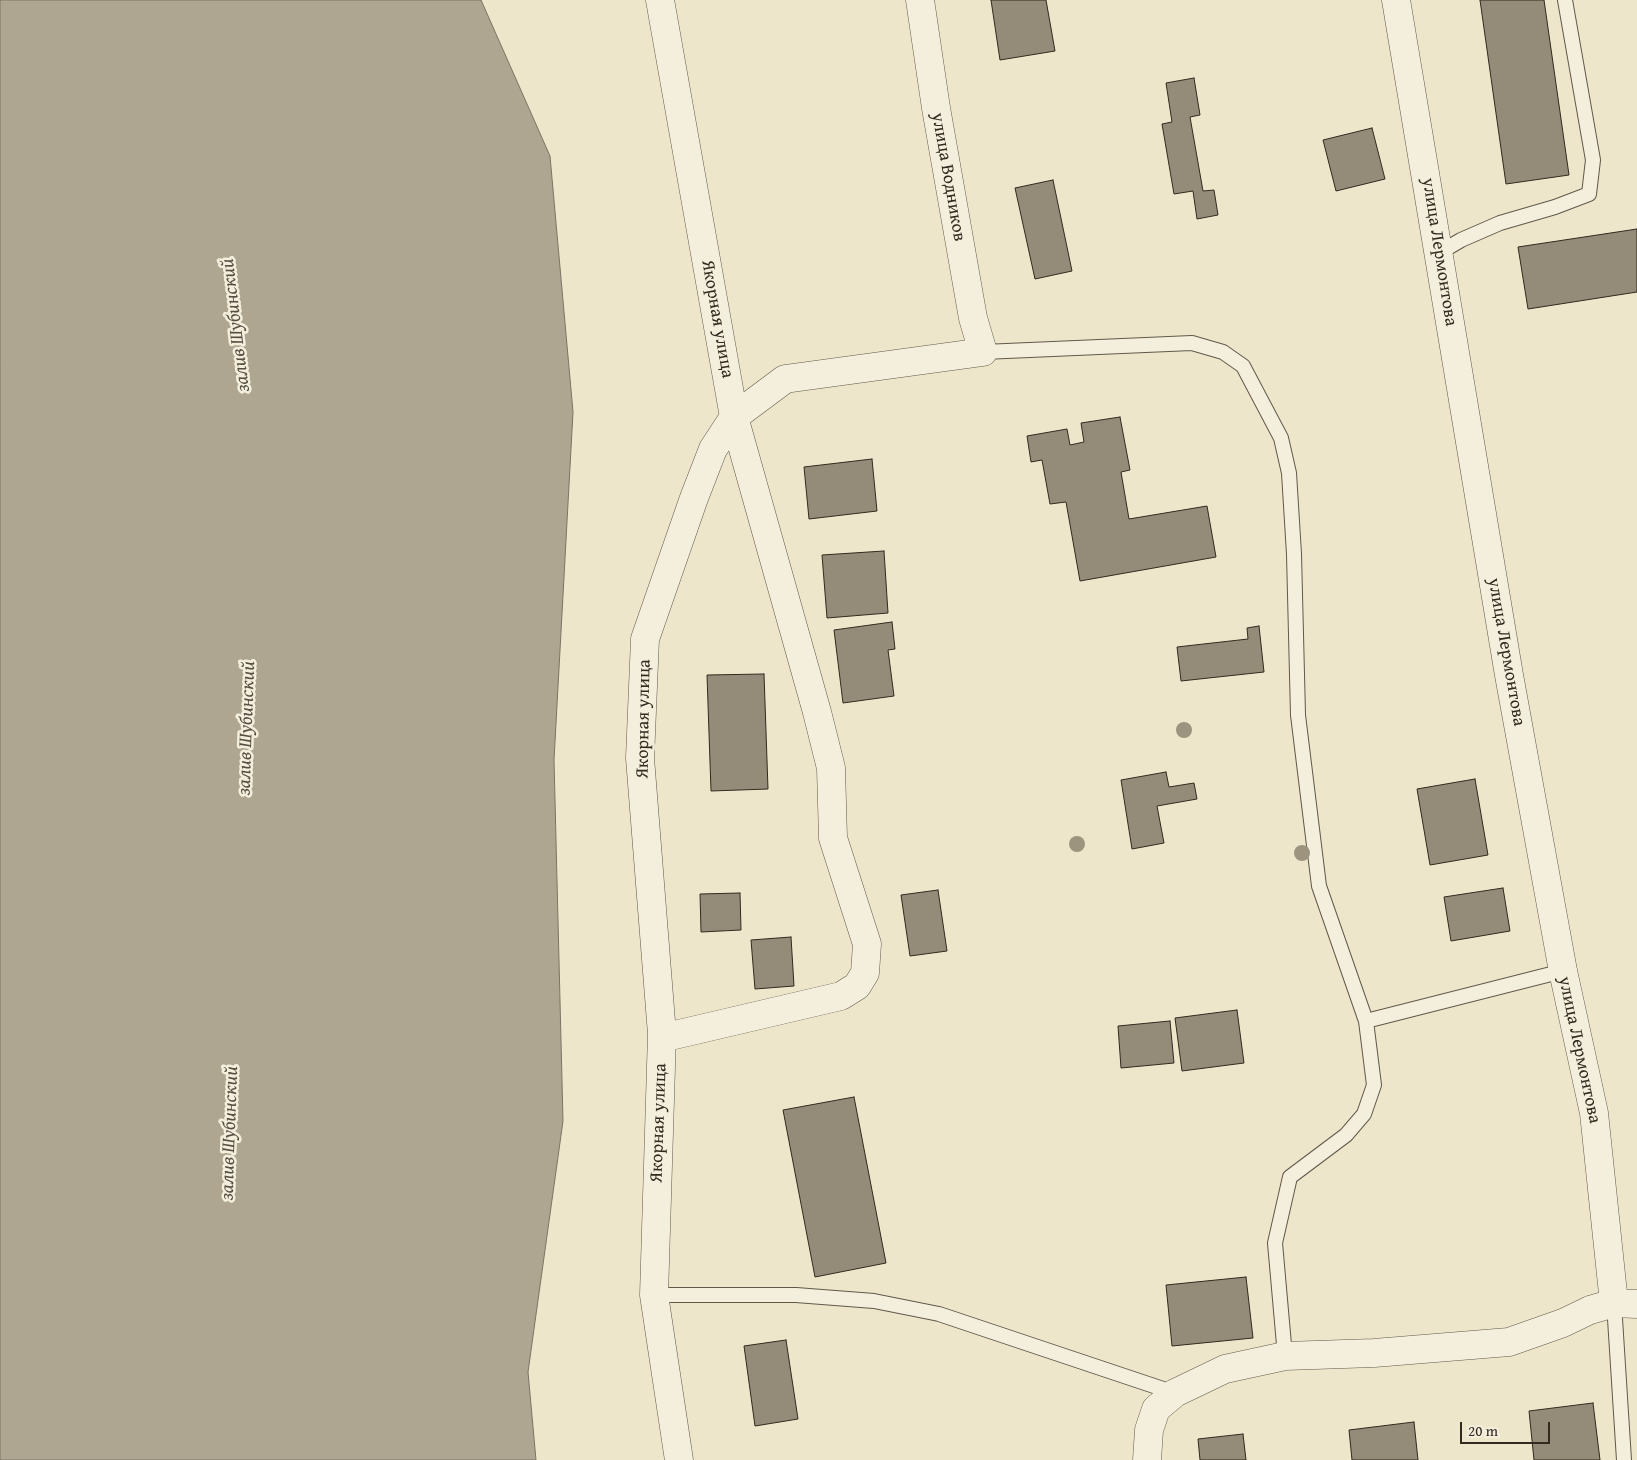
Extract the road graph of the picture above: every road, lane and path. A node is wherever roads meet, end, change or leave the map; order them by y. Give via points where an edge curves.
1 (660, 0) edge
2 (920, 0) edge
3 (1396, 0) edge
4 (1565, 0) edge
5 (1439, 253) junction
6 (983, 352) junction
7 (734, 418) junction
8 (1563, 971) junction
9 (1366, 1021) junction
10 (662, 1034) junction
11 (654, 1295) junction
12 (1626, 1303) edge
13 (1285, 1356) junction
14 (1175, 1393) junction
15 (679, 1460) edge
16 (1147, 1460) edge
17 (1624, 1460) edge

1 - 7 street, Якорная улица
2 - 6 street, улица Водников via 973,318
3 - 5 street, улица Лермонтова
4 - 5 lane via 1593,160 1589,194 1500,223
5 - 8 street, улица Лермонтова via 1509,674
6 - 7 street via 785,379
6 - 9 lane via 1192,343 1223,352 1243,366 1282,438 1289,473 1298,715 1319,886
7 - 10 street, Якорная улица via 713,449 645,639 640,758
7 - 10 street via 831,768 833,838 867,944 865,974 857,986 841,996 666,1037
8 - 9 lane
8 - 12 street, улица Лермонтова via 1594,1114
9 - 13 lane via 1374,1084 1364,1114 1346,1135 1290,1177 1276,1244
10 - 11 street, Якорная улица
11 - 14 lane via 796,1295 874,1301 939,1314
11 - 15 street, Якорная улица
12 - 13 street via 1590,1310 1509,1342 1374,1353
12 - 17 lane
13 - 14 street via 1225,1368
14 - 16 street via 1156,1409 1149,1430

